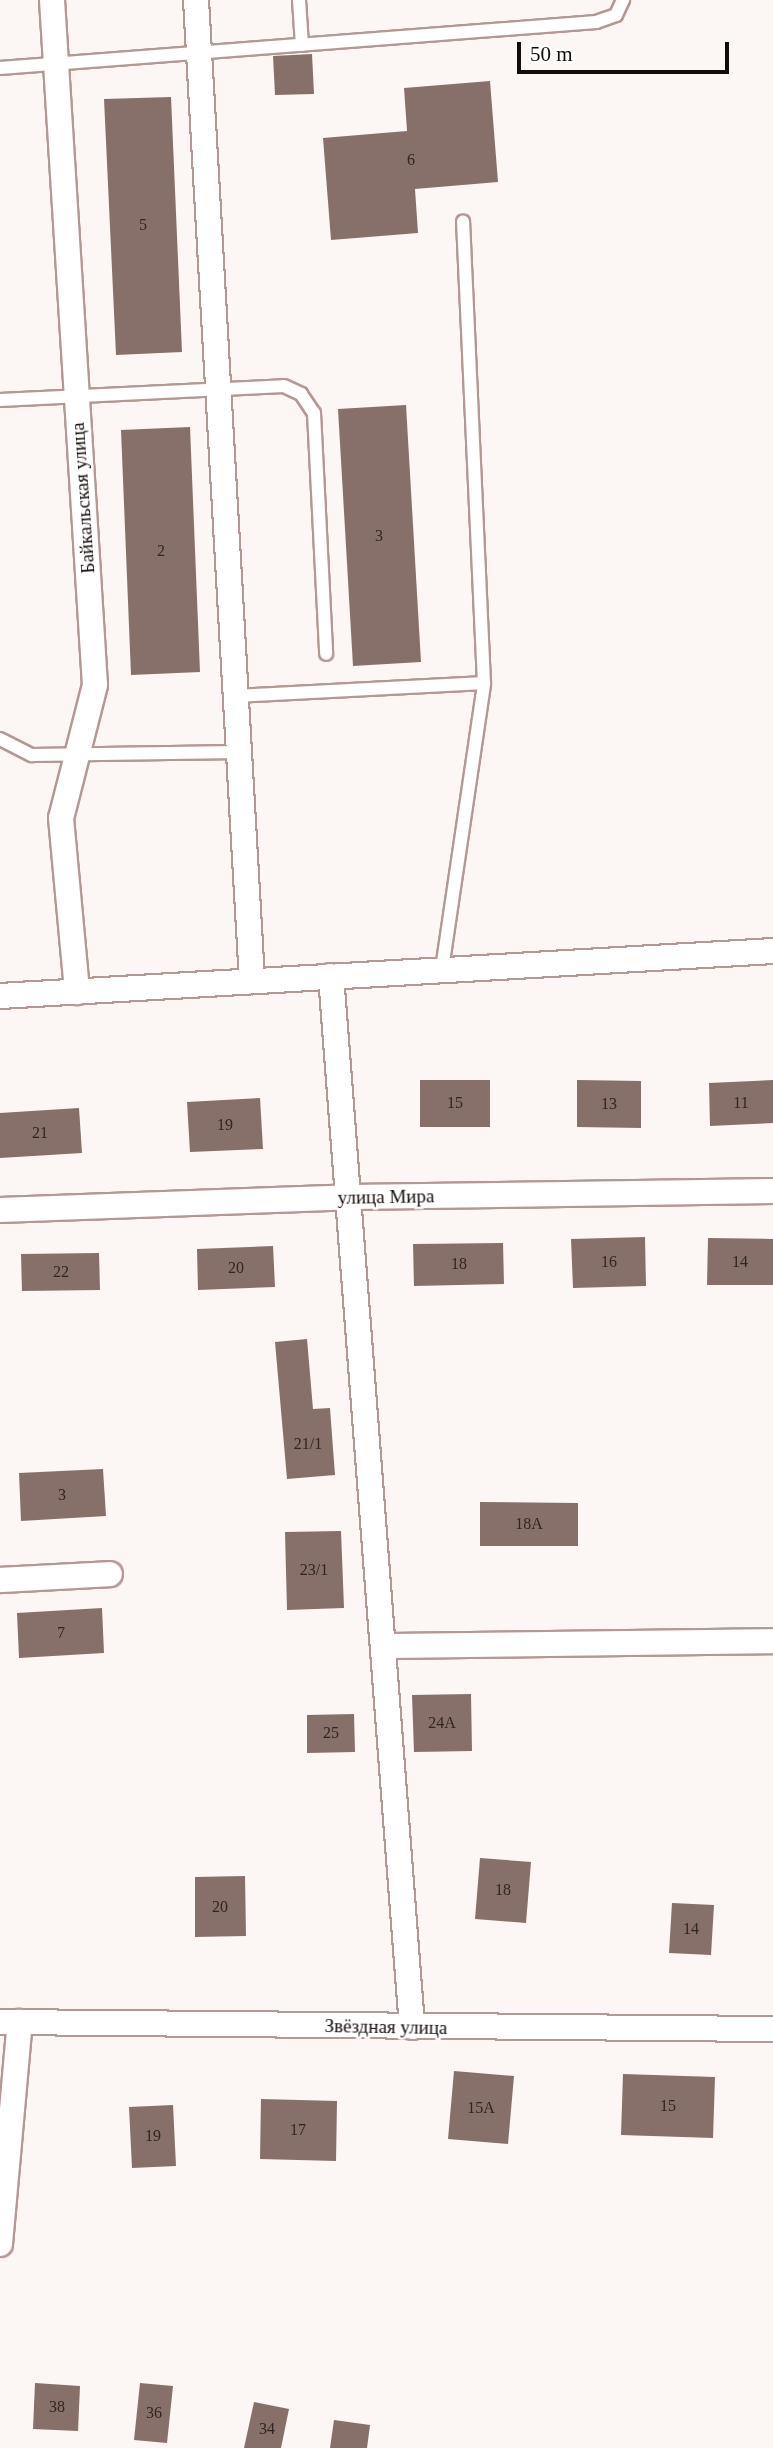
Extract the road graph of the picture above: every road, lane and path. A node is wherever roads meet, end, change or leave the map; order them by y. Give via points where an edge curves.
1 (52, 0) edge
2 (196, 0) edge
3 (299, 0) edge
4 (624, 0) edge
5 (302, 45) junction
6 (200, 54) junction
7 (56, 65) junction
8 (0, 68) edge
9 (463, 221) dead end
10 (218, 389) junction
11 (77, 398) junction
12 (0, 400) edge
13 (326, 654) dead end
14 (484, 683) junction
15 (236, 696) junction
16 (0, 739) edge
17 (239, 752) junction
18 (77, 756) junction
19 (773, 951) edge
20 (442, 970) junction
21 (331, 976) junction
22 (251, 981) junction
23 (77, 992) junction
24 (0, 996) edge
25 (773, 1192) edge
26 (350, 1197) junction
27 (0, 1210) edge
28 (110, 1573) dead end
29 (0, 1580) edge
30 (773, 1641) edge
31 (383, 1646) junction
32 (10, 2022) edge
33 (412, 2027) junction
34 (773, 2029) edge
35 (0, 2244) edge

1 - 7 street, Байкальская улица
2 - 6 street
3 - 5 lane
4 - 5 lane via 616,15 596,22
5 - 6 lane
6 - 7 lane
6 - 10 street
7 - 8 lane
7 - 11 street, Байкальская улица
9 - 14 lane
10 - 11 lane
10 - 13 lane via 284,386 301,394 314,413
10 - 15 street
11 - 12 lane
11 - 18 street, Байкальская улица via 95,685
14 - 15 lane
14 - 20 lane
15 - 17 street
16 - 18 lane via 32,755
17 - 18 lane
17 - 22 street
18 - 23 street, Байкальская улица via 61,818
19 - 20 street
20 - 21 street
21 - 22 street
21 - 26 street
22 - 23 street
23 - 24 street
25 - 26 street, улица Мира
26 - 27 street, улица Мира
26 - 31 street
28 - 29 street
30 - 31 street
31 - 33 street
32 - 33 street, Звёздная улица
32 - 35 street
33 - 34 street, Звёздная улица

